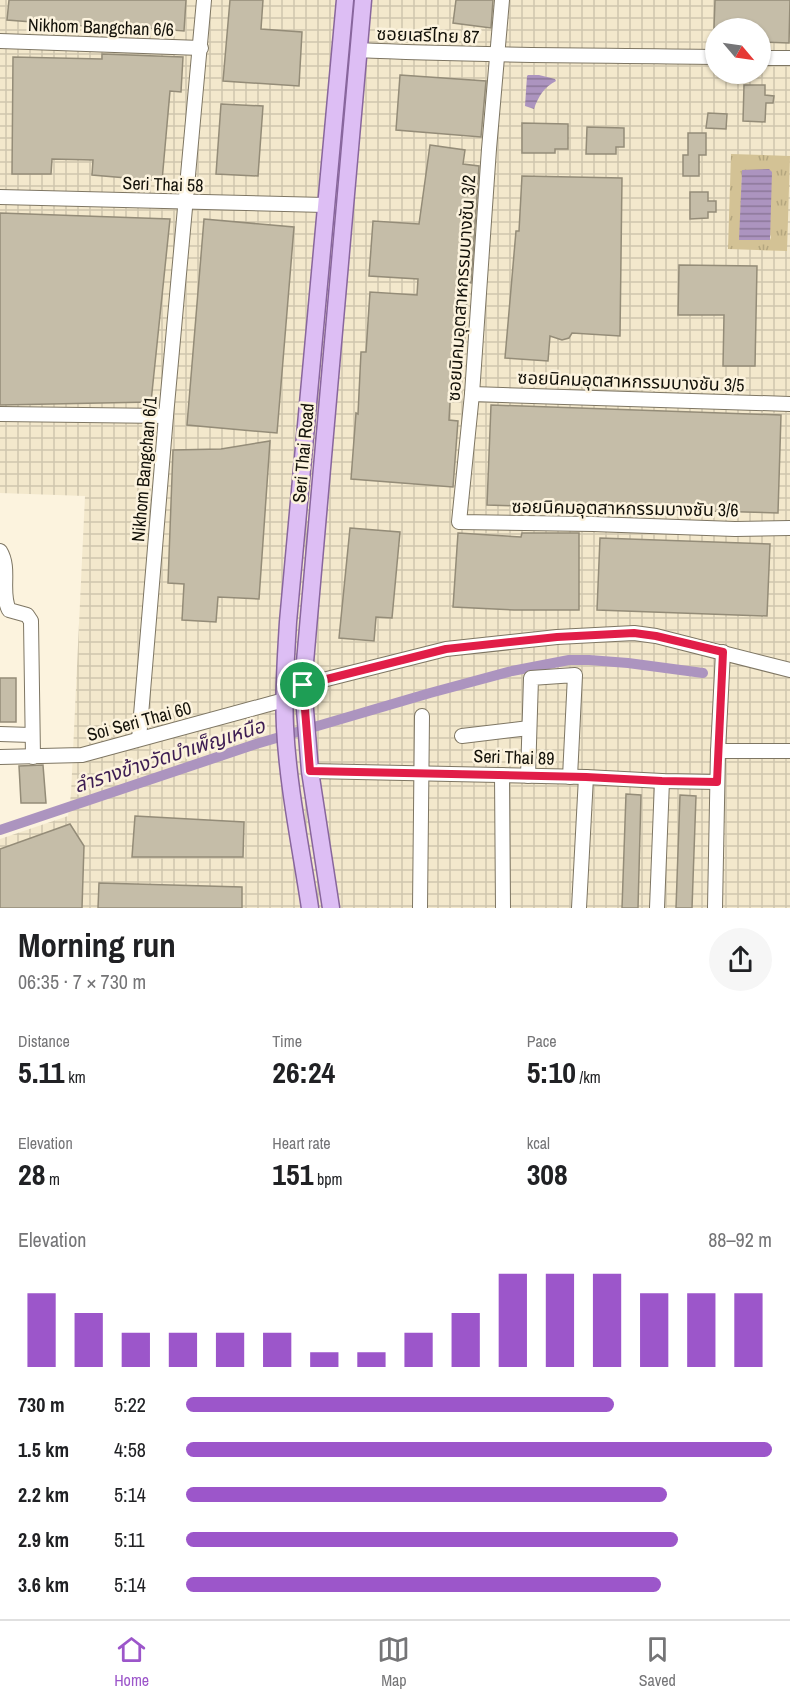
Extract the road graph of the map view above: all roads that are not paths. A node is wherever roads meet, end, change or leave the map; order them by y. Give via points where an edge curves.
1 (204, 0) edge
2 (345, 0) edge
3 (363, 0) edge
4 (502, 0) edge
5 (0, 41) edge
6 (201, 48) junction
7 (341, 50) junction
8 (358, 50) junction
9 (496, 56) junction
10 (705, 57) edge
11 (771, 58) edge
12 (790, 58) edge
13 (0, 197) edge
14 (186, 203) junction
15 (325, 205) junction
16 (472, 393) junction
17 (790, 404) edge
18 (0, 414) edge
19 (166, 416) junction
20 (459, 522) joint
21 (790, 528) edge
22 (0, 551) edge
23 (723, 652) junction
24 (790, 656) edge
25 (790, 670) edge
26 (303, 685) junction
27 (284, 700) junction
28 (422, 716) dead end
29 (529, 728) junction
30 (0, 734) edge
31 (31, 735) junction
32 (462, 736) dead end
33 (139, 739) junction
34 (718, 751) junction
35 (790, 751) edge
36 (0, 757) edge
37 (33, 757) junction
38 (310, 771) junction
39 (422, 773) junction
40 (502, 775) junction
41 (528, 776) junction
42 (570, 777) junction
43 (586, 777) junction
44 (662, 781) junction
45 (717, 782) junction
46 (310, 908) edge
47 (331, 908) edge
48 (420, 908) edge
49 (503, 908) edge
50 (579, 908) edge
51 (657, 908) edge
52 (716, 908) edge

1 - 6 street, Nikhom Bangchan 6/1
2 - 7 main road, Seri Thai Road
3 - 8 main road, Seri Thai Road
4 - 9 street, ซอยนิคมอุตสาหกรรมบางชัน 3/2
5 - 6 street, Nikhom Bangchan 6/6
6 - 14 street, Nikhom Bangchan 6/1
7 - 8 main road
7 - 15 main road, Seri Thai Road
8 - 9 street, ซอยเสรีไทย 87
8 - 26 main road, Seri Thai Road
9 - 10 street, ซอยเสรีไทย 87
9 - 16 street, ซอยนิคมอุตสาหกรรมบางชัน 3/2
11 - 12 street
13 - 14 street, Seri Thai 58
14 - 15 street, Seri Thai 58
14 - 19 street, Nikhom Bangchan 6/1
15 - 27 main road, Seri Thai Road
16 - 17 street, ซอยนิคมอุตสาหกรรมบางชัน 3/5
16 - 20 street, ซอยนิคมอุตสาหกรรมบางชัน 3/2
18 - 19 street
19 - 33 street, Nikhom Bangchan 6/1
20 - 21 street, ซอยนิคมอุตสาหกรรมบางชัน 3/6
22 - 31 street via 4,558 4,603 9,610 27,615 31,621
23 - 25 street
23 - 26 street via 634,633 557,637 446,649
23 - 34 street
24 - 25 street
26 - 38 main road, Seri Thai Road
27 - 33 street, Soi Seri Thai 60
27 - 46 main road, Seri Thai Road
28 - 39 street
29 - 32 street
29 - 41 street
29 - 42 street via 531,678 574,675
30 - 31 street
31 - 37 street
33 - 37 street, Soi Seri Thai 60 via 82,755
34 - 35 street
34 - 45 street
36 - 37 street, Soi Seri Thai 60
38 - 39 street, Seri Thai 89
38 - 47 main road, Seri Thai Road
39 - 40 street, Seri Thai 89
39 - 48 street
40 - 41 street, Seri Thai 89
40 - 49 street
41 - 42 street, Seri Thai 89
42 - 43 street, Seri Thai 89
43 - 44 street, Seri Thai 89
43 - 50 street
44 - 45 street, Seri Thai 89
44 - 51 street
45 - 52 street

